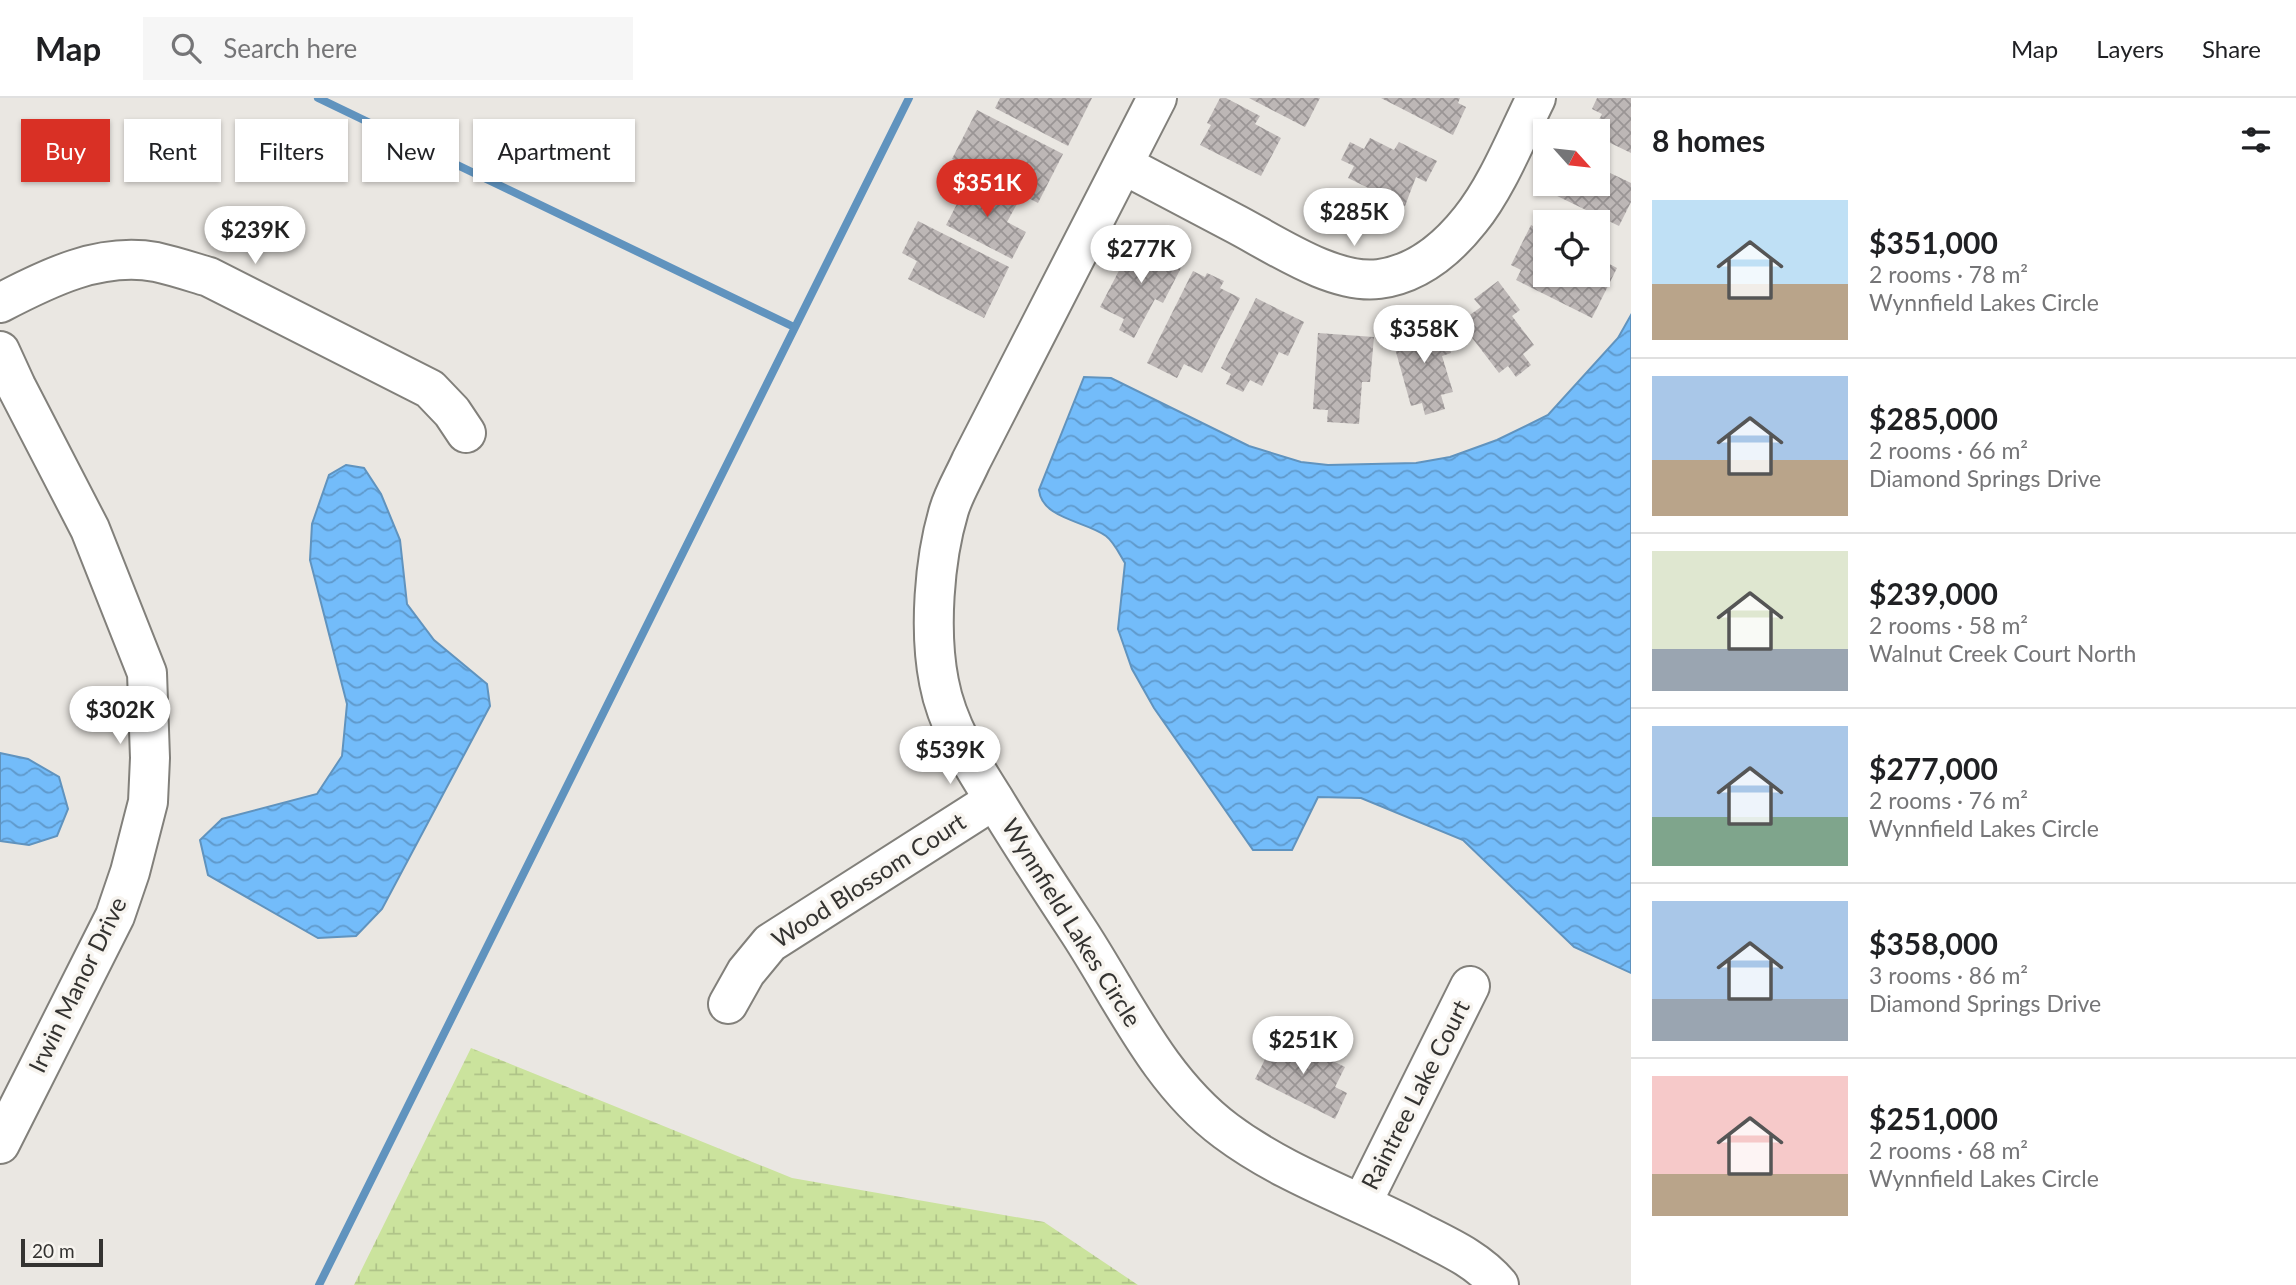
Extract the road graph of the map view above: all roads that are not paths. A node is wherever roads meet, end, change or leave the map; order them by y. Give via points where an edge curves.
1 (1157, 98) edge
2 (1536, 98) edge
3 (1124, 165) junction
4 (0, 303) edge
5 (0, 351) edge
6 (466, 433) dead end
7 (994, 800) junction
8 (1470, 986) dead end
9 (728, 1004) dead end
10 (0, 1143) edge
11 (1362, 1203) junction
12 (1499, 1285) edge

1 - 3 street, Wynnfield Lakes Circle
2 - 3 street via 1493,182 1459,233 1415,268 1378,279 1346,277 1304,260
3 - 7 street, Wynnfield Lakes Circle via 949,510 933,616 939,684 967,757
4 - 6 street via 79,267 132,260 156,262 220,282 430,389
5 - 10 street, Irwin Manor Drive via 90,529 146,673 150,758 148,802 115,916
7 - 9 street, Wood Blossom Court via 771,943 746,972
7 - 11 street, Wynnfield Lakes Circle via 1180,1088 1202,1111 1259,1153
8 - 11 street, Raintree Lake Court
11 - 12 street, Wynnfield Lakes Circle via 1456,1251

